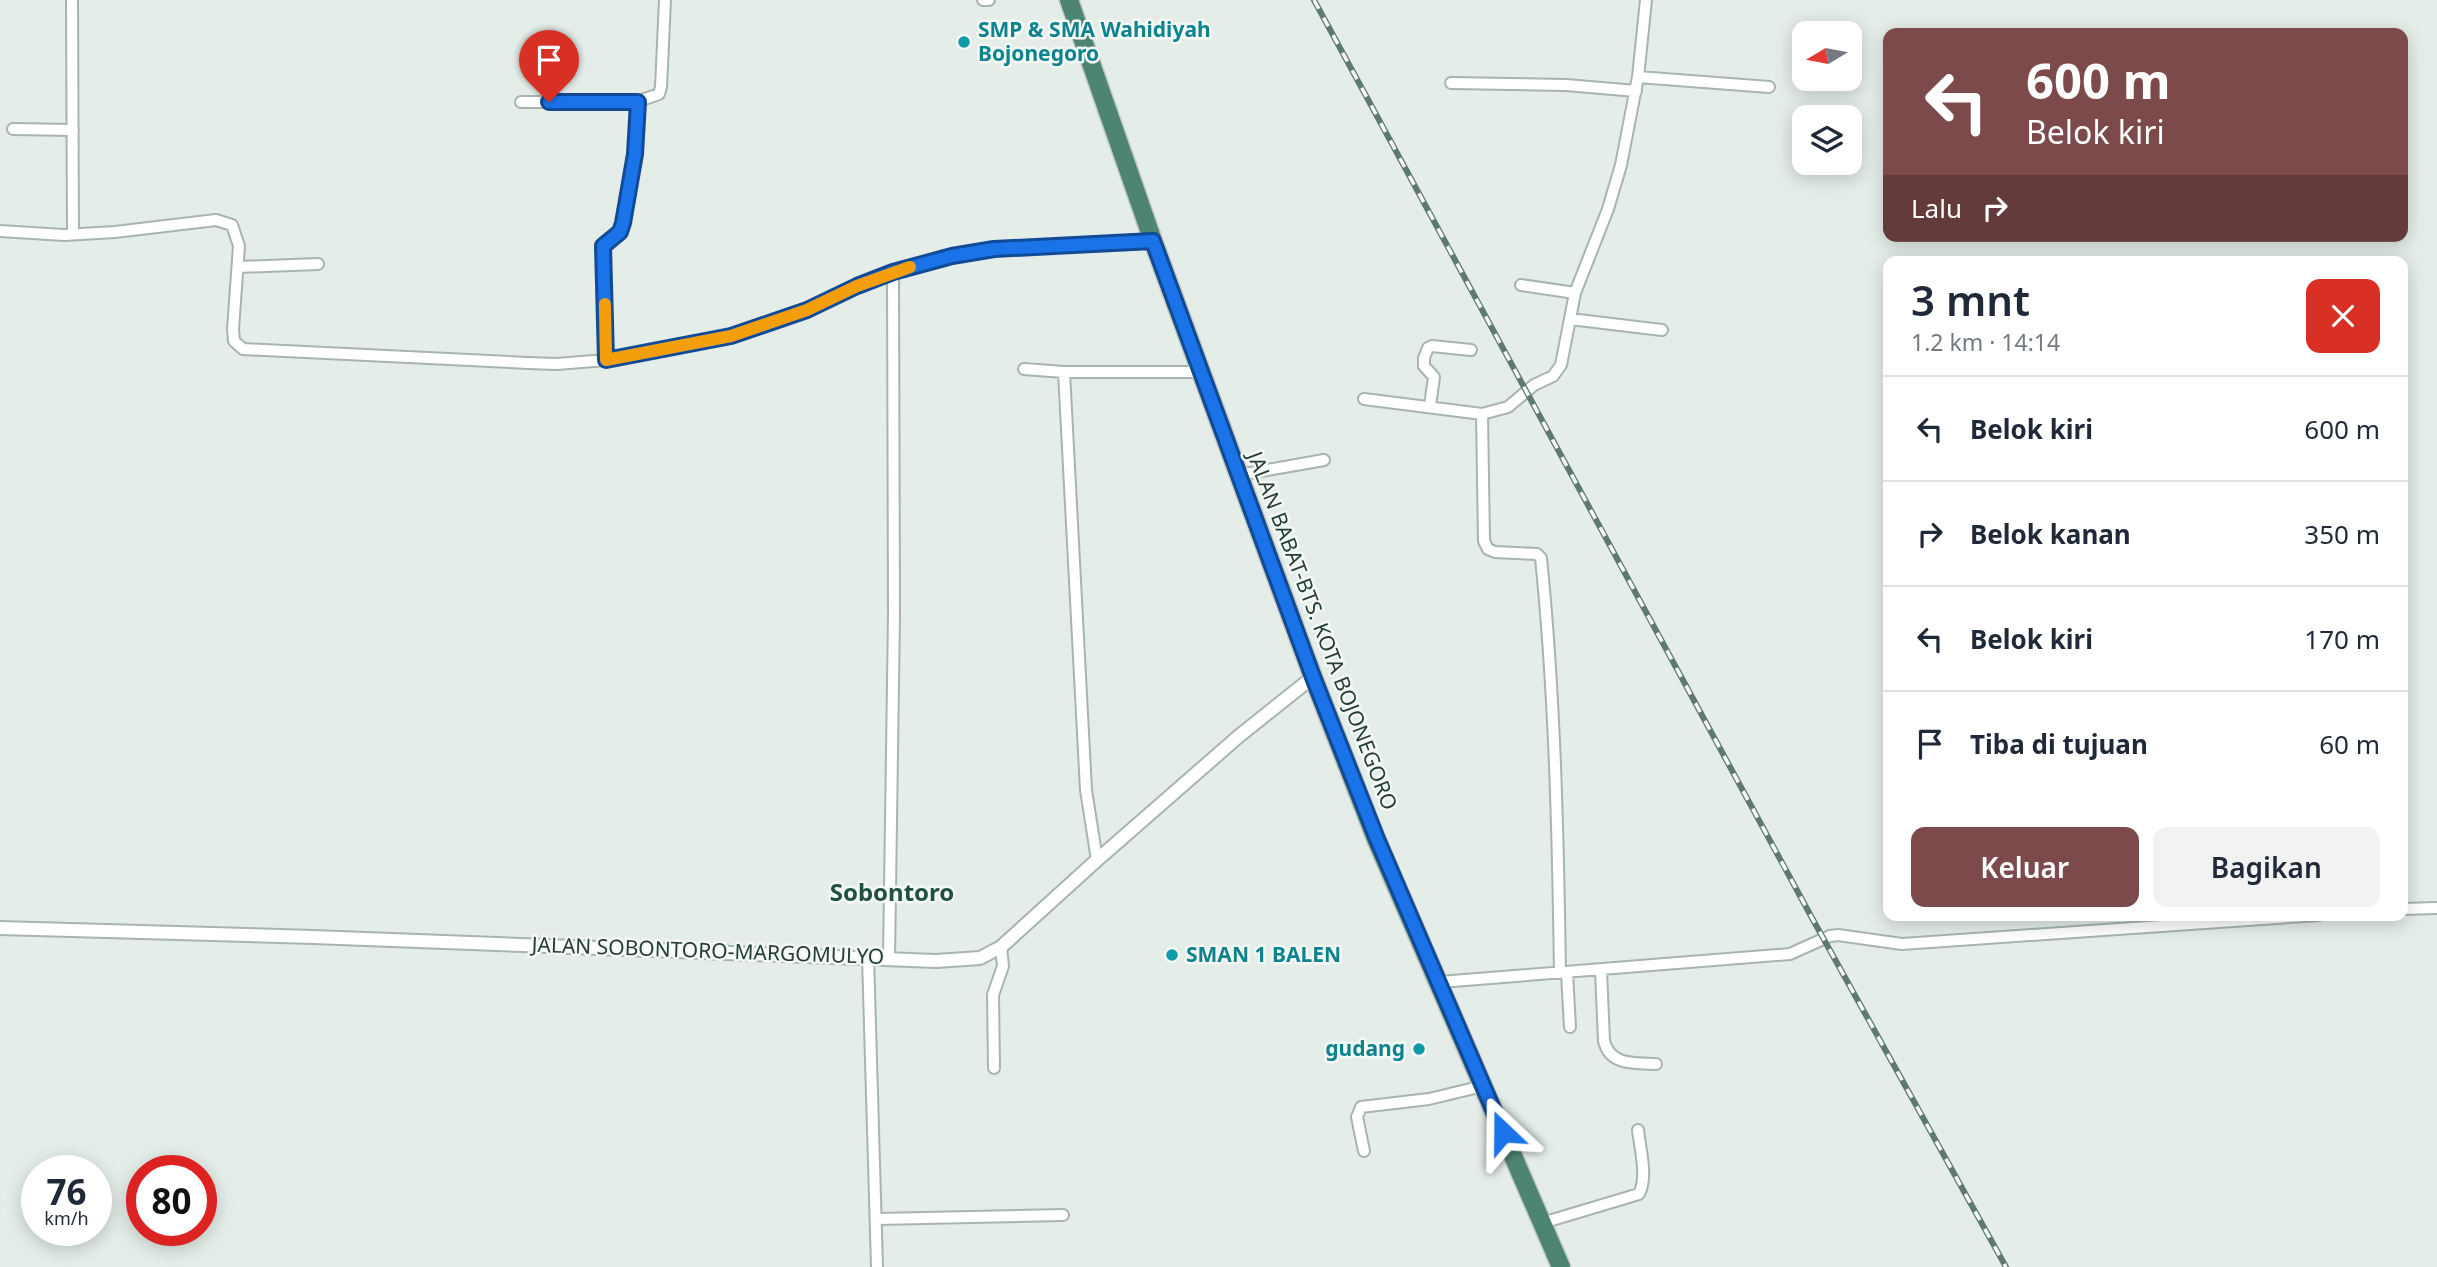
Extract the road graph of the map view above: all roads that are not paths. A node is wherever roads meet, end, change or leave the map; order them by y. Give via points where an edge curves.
1 (72, 0) edge
2 (665, 0) edge
3 (982, 0) edge
4 (989, 0) edge
5 (1069, 0) edge
6 (1646, 0) edge
7 (1638, 77) junction
8 (1451, 83) dead end
9 (1769, 87) dead end
10 (1636, 91) junction
11 (521, 102) dead end
12 (638, 102) junction
13 (13, 129) dead end
14 (73, 130) junction
15 (0, 232) edge
16 (73, 234) junction
17 (1153, 241) junction
18 (318, 264) dead end
19 (238, 267) junction
20 (893, 272) junction
21 (1521, 285) dead end
22 (1575, 293) junction
23 (1570, 319) junction
24 (1662, 330) dead end
25 (1471, 350) dead end
26 (606, 360) junction
27 (1024, 369) dead end
28 (1064, 372) junction
29 (1202, 372) junction
30 (1364, 399) dead end
31 (1430, 407) junction
32 (1482, 414) junction
33 (1324, 460) dead end
34 (1239, 475) junction
35 (1313, 677) junction
36 (1097, 860) junction
37 (2437, 908) edge
38 (2408, 909) edge
39 (2233, 921) edge
40 (0, 928) edge
41 (1000, 947) junction
42 (868, 956) junction
43 (889, 958) junction
44 (1601, 970) junction
45 (1563, 973) junction
46 (1440, 982) junction
47 (1570, 1027) dead end
48 (1657, 1064) dead end
49 (994, 1068) dead end
50 (1483, 1086) junction
51 (1638, 1130) dead end
52 (1364, 1151) dead end
53 (1063, 1215) dead end
54 (877, 1219) junction
55 (1542, 1223) junction
56 (877, 1267) edge
57 (1561, 1267) edge

1 - 14 street
2 - 12 street via 662,88 654,97
3 - 4 street
5 - 17 highway, JALAN BABAT-BTS. KOTA BOJONEGORO
6 - 7 street
7 - 9 street
7 - 10 street
8 - 10 street
10 - 22 street via 1615,187
11 - 12 street
12 - 26 street via 623,223 620,232 603,246
13 - 14 street
14 - 16 street
15 - 16 street
16 - 19 street via 227,221 237,234
17 - 20 street via 994,249
17 - 29 highway, JALAN BABAT-BTS. KOTA BOJONEGORO
18 - 19 street
19 - 26 street via 233,329 234,341 243,349 528,363
20 - 26 street via 807,310 731,336
20 - 43 street
21 - 22 street
22 - 23 street
23 - 24 street
23 - 32 street via 1558,371 1508,407
25 - 31 street via 1428,348 1424,366 1434,377
27 - 28 street
28 - 29 street
28 - 36 street via 1086,790
29 - 34 highway, JALAN BABAT-BTS. KOTA BOJONEGORO
30 - 31 street
31 - 32 street
32 - 45 street via 1488,549 1541,558
33 - 34 street
34 - 35 highway, JALAN BABAT-BTS. KOTA BOJONEGORO
35 - 36 street, JALAN SOBONTORO-MARGOMULYO
35 - 46 highway, JALAN BABAT-BTS. KOTA BOJONEGORO
36 - 41 street, JALAN SOBONTORO-MARGOMULYO
37 - 38 street
39 - 44 street via 1902,944 1838,935 1790,954
40 - 42 street, JALAN SOBONTORO-MARGOMULYO
41 - 43 street, JALAN SOBONTORO-MARGOMULYO via 970,959
41 - 49 street via 1003,966 993,995
42 - 43 street, JALAN SOBONTORO-MARGOMULYO
42 - 54 street
44 - 45 street
44 - 48 street via 1606,1050 1618,1061
45 - 46 street
45 - 47 street
46 - 50 highway, JALAN BABAT-BTS. KOTA BOJONEGORO
50 - 52 street via 1429,1099 1361,1107 1357,1116
50 - 55 highway, JALAN BABAT-BTS. KOTA BOJONEGORO
51 - 55 street via 1643,1179 1639,1195
53 - 54 street
54 - 56 street
55 - 57 highway, JALAN BABAT-BTS. KOTA BOJONEGORO

